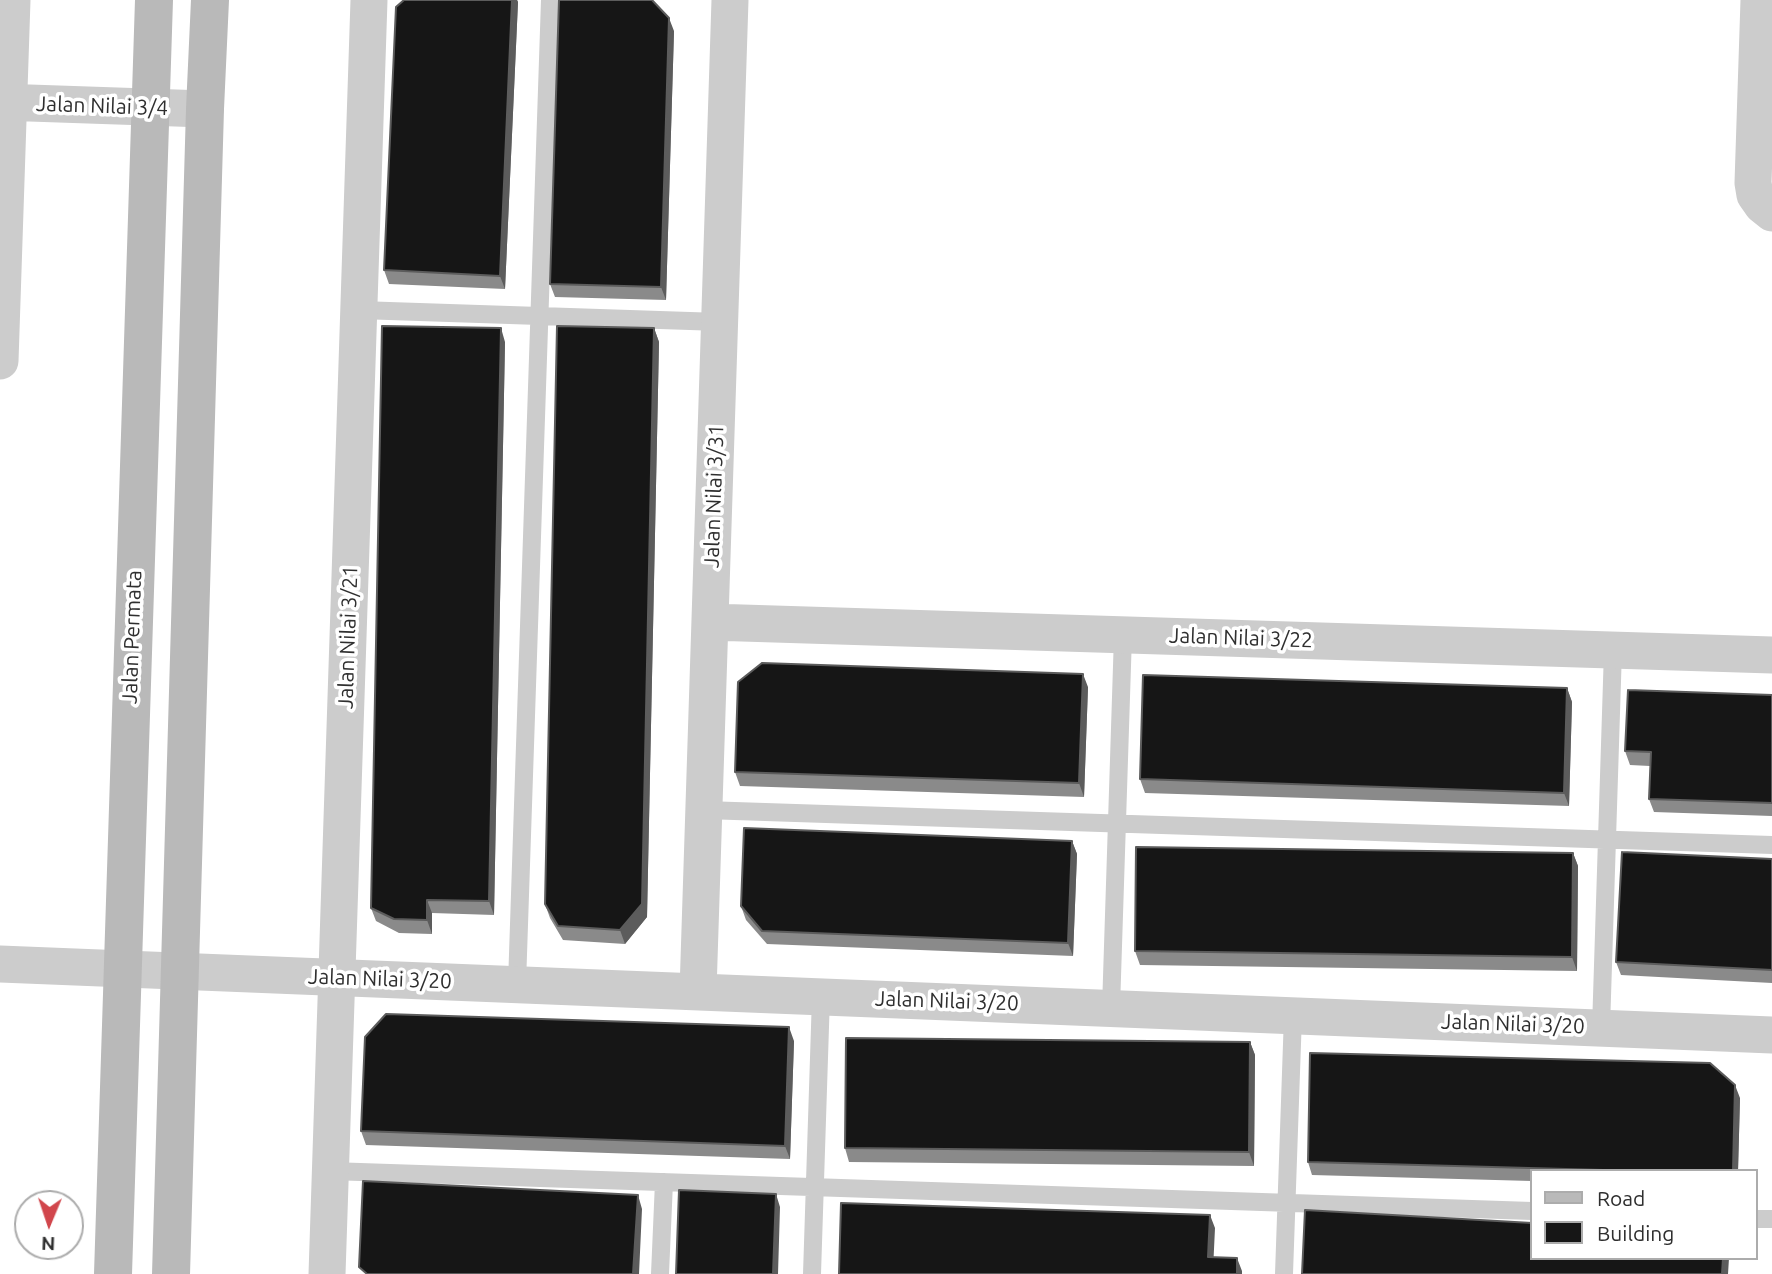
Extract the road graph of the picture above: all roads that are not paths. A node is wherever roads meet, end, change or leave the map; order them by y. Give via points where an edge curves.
1 (12, 0) edge
2 (154, 0) edge
3 (210, 0) edge
4 (369, 0) edge
5 (550, 0) edge
6 (730, 0) edge
7 (1759, 0) edge
8 (4, 102) edge
9 (149, 107) junction
10 (205, 109) junction
11 (1772, 213) edge
12 (359, 310) junction
13 (539, 316) junction
14 (720, 322) junction
15 (0, 361) edge
16 (710, 622) junction
17 (1123, 635) junction
18 (1613, 650) junction
19 (1772, 655) edge
20 (704, 810) junction
21 (1117, 824) junction
22 (1607, 840) junction
23 (1772, 845) edge
24 (0, 964) edge
25 (121, 968) junction
26 (180, 970) junction
27 (337, 977) junction
28 (517, 984) junction
29 (698, 992) junction
30 (821, 996) junction
31 (1111, 1008) junction
32 (1293, 1015) junction
33 (1601, 1028) junction
34 (1772, 1035) edge
35 (330, 1171) junction
36 (664, 1182) junction
37 (815, 1187) junction
38 (1286, 1203) junction
39 (1530, 1211) edge
40 (113, 1274) edge
41 (171, 1274) edge
42 (327, 1274) edge
43 (660, 1274) edge
44 (812, 1274) edge
45 (1284, 1274) edge

1 - 8 street
2 - 9 main road, Jalan Permata
3 - 10 main road
4 - 12 street, Jalan Nilai 3/21
5 - 13 lane
6 - 14 street, Jalan Nilai 3/31
7 - 11 street via 1753,183 1755,195
8 - 9 street, Jalan Nilai 3/4
8 - 15 street
9 - 10 street, Jalan Nilai 3/4
9 - 25 main road, Jalan Permata
10 - 26 main road
12 - 13 lane
12 - 27 street, Jalan Nilai 3/21
13 - 14 lane
13 - 28 lane
14 - 16 street, Jalan Nilai 3/31
16 - 17 street, Jalan Nilai 3/22
16 - 20 street, Jalan Nilai 3/31
17 - 18 street, Jalan Nilai 3/22
17 - 21 lane
18 - 19 street, Jalan Nilai 3/22
18 - 22 lane
20 - 21 lane
20 - 29 street, Jalan Nilai 3/31
21 - 22 lane
21 - 31 lane
22 - 23 lane
22 - 33 lane
24 - 25 street, Jalan Nilai 3/20
25 - 26 street, Jalan Nilai 3/20
25 - 40 main road, Jalan Permata
26 - 27 street, Jalan Nilai 3/20
26 - 41 main road
27 - 28 street, Jalan Nilai 3/20
27 - 35 street, Jalan Nilai 3/21
28 - 29 street, Jalan Nilai 3/20
29 - 30 street, Jalan Nilai 3/20
30 - 31 street, Jalan Nilai 3/20
30 - 37 lane
31 - 32 street, Jalan Nilai 3/20
32 - 33 street, Jalan Nilai 3/20
32 - 38 lane
33 - 34 street, Jalan Nilai 3/20
35 - 36 lane
35 - 42 street, Jalan Nilai 3/21
36 - 37 lane
36 - 43 lane
37 - 38 lane
37 - 44 lane
38 - 39 lane
38 - 45 lane

